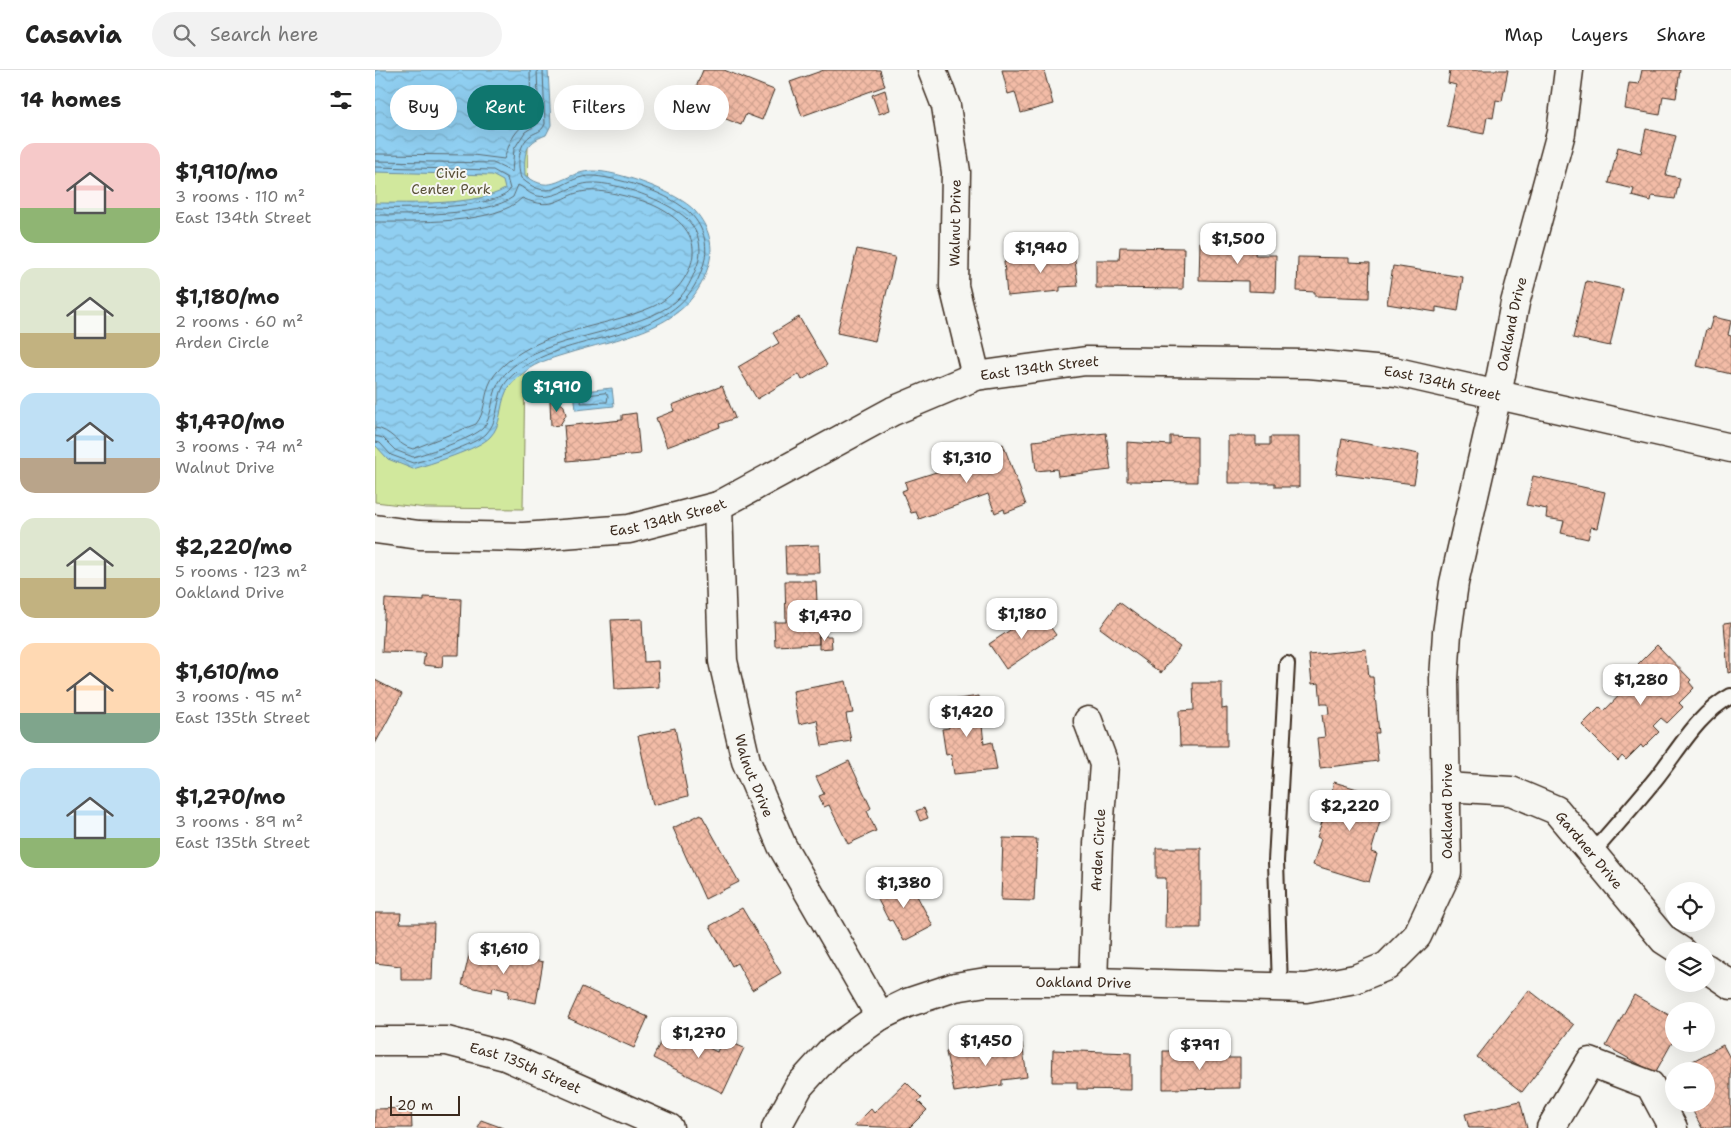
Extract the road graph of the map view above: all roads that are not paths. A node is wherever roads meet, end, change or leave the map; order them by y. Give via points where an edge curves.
1 (932, 70) edge
2 (1569, 70) edge
3 (976, 376) junction
4 (1497, 395) junction
5 (1731, 448) edge
6 (718, 506) junction
7 (375, 529) edge
8 (1287, 664) dead end
9 (1731, 696) edge
10 (1088, 721) dead end
11 (1446, 787) junction
12 (1592, 853) junction
13 (1667, 942) edge
14 (1715, 974) edge
15 (1093, 982) junction
16 (1731, 985) edge
17 (1279, 988) junction
18 (880, 1016) junction
19 (375, 1040) edge
20 (669, 1128) edge
21 (776, 1128) edge
22 (1551, 1128) edge
23 (1673, 1128) edge

1 - 3 street, Walnut Drive via 946,106 955,172 954,286
2 - 4 street, Oakland Drive via 1561,133 1515,303
3 - 4 street, East 134th Street via 1086,361 1309,364 1397,372
3 - 6 street, East 134th Street via 893,411
4 - 5 street, East 134th Street
4 - 11 street, Oakland Drive via 1454,583 1447,633 1444,679
6 - 7 street, East 134th Street via 629,529 523,537 419,535
6 - 18 street, Walnut Drive via 723,661 746,760 782,846
8 - 17 lane via 1276,861
9 - 12 lane via 1701,719
10 - 15 street, Arden Circle via 1104,764
11 - 12 street, Gardner Drive via 1511,791 1556,810
11 - 17 street, Oakland Drive via 1447,872 1417,936 1387,966 1355,979 1306,988
12 - 13 street, Gardner Drive
14 - 16 street
15 - 17 street, Oakland Drive
15 - 18 street, Oakland Drive via 985,982 955,987
18 - 21 street, Oakland Drive via 830,1052 799,1086
19 - 20 street, East 135th Street via 447,1041 505,1056
22 - 23 street via 1590,1062 1650,1085

